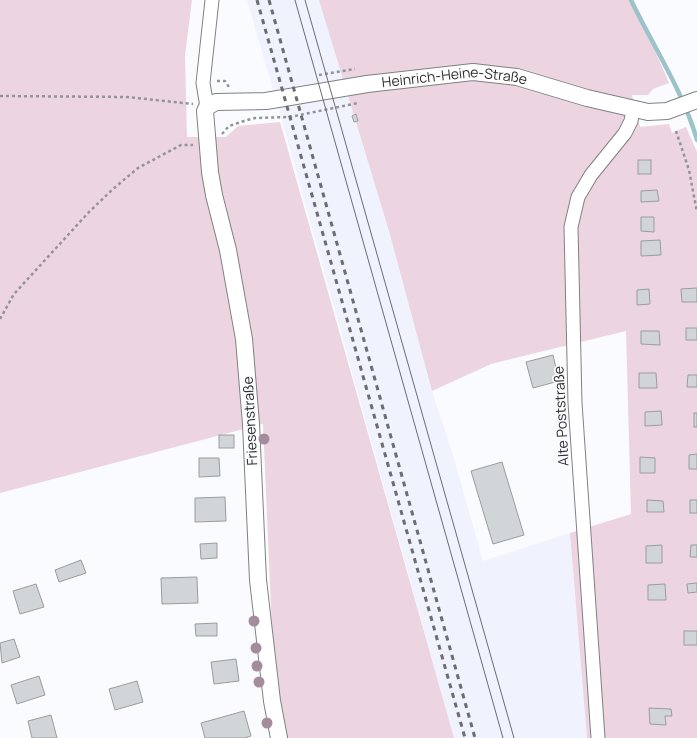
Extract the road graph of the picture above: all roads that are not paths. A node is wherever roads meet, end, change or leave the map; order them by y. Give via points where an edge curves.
1 (212, 0) edge
2 (697, 100) edge
3 (207, 107) junction
4 (633, 110) junction
5 (279, 738) edge
6 (598, 738) edge

1 - 3 street via 202,83
2 - 4 street, Heinrich-Heine-Straße via 667,111
3 - 4 street, Heinrich-Heine-Straße via 216,102 266,102 367,84 473,72 517,77
3 - 5 street, Friesenstraße via 200,145 228,250 244,339 251,424 258,580 272,701
4 - 6 street, Alte Poststraße via 625,133 578,197 571,227 575,403

